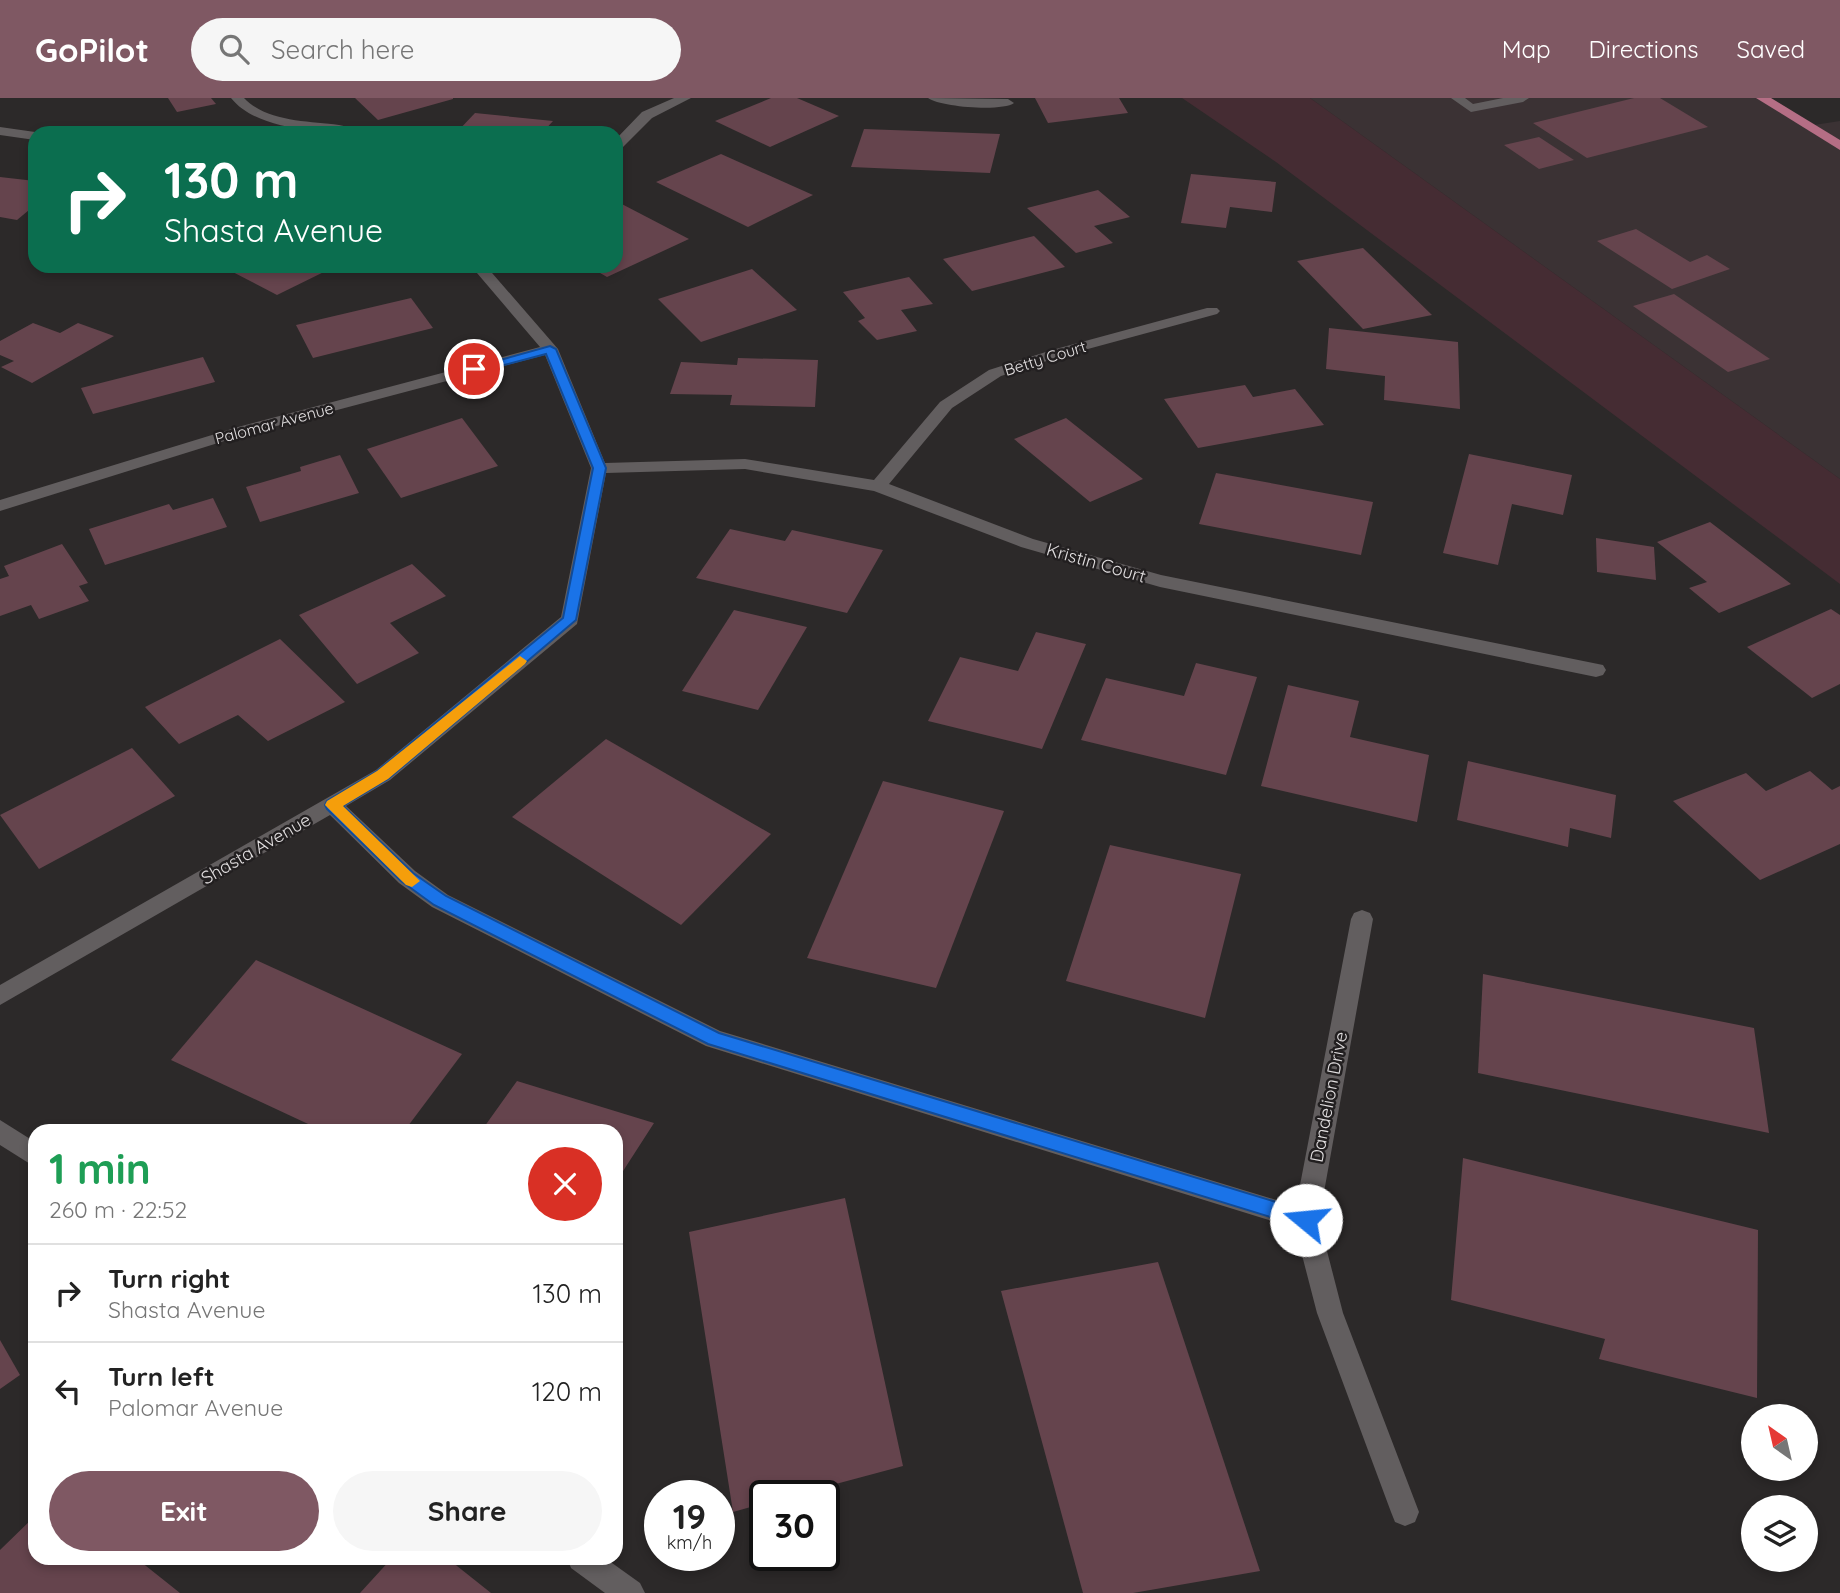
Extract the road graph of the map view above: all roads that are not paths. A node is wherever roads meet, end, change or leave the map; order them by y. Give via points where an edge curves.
1 (237, 98) edge
2 (685, 98) edge
3 (934, 98) edge
4 (1457, 98) edge
5 (1523, 98) edge
6 (1762, 98) edge
7 (1008, 103) dead end
8 (332, 126) edge
9 (0, 131) edge
10 (28, 135) edge
11 (623, 139) edge
12 (1840, 146) edge
13 (484, 273) edge
14 (1212, 311) dead end
15 (550, 349) junction
16 (599, 468) junction
17 (878, 486) junction
18 (3, 500) edge
19 (1596, 670) dead end
20 (332, 805) junction
21 (1362, 919) dead end
22 (0, 996) edge
23 (0, 1131) edge
24 (28, 1151) edge
25 (1306, 1220) junction
26 (1405, 1512) dead end
27 (591, 1565) edge
28 (630, 1593) edge

1 - 8 street via 257,116
2 - 11 street via 647,115
3 - 7 street
4 - 5 street via 1471,108
6 - 12 main road
9 - 10 street
13 - 15 street
14 - 17 street, Betty Court via 995,373 946,404
15 - 16 street
15 - 18 street, Palomar Avenue
16 - 17 street, Kristin Court via 745,464
16 - 20 street, Shasta Avenue via 569,620 383,775
17 - 19 street, Kristin Court via 1027,543 1160,581
20 - 22 street, Shasta Avenue
20 - 25 street via 407,877 440,901 714,1039
21 - 25 street, Dandelion Drive
23 - 24 street
25 - 26 street, Dandelion Drive via 1329,1312
27 - 28 street

